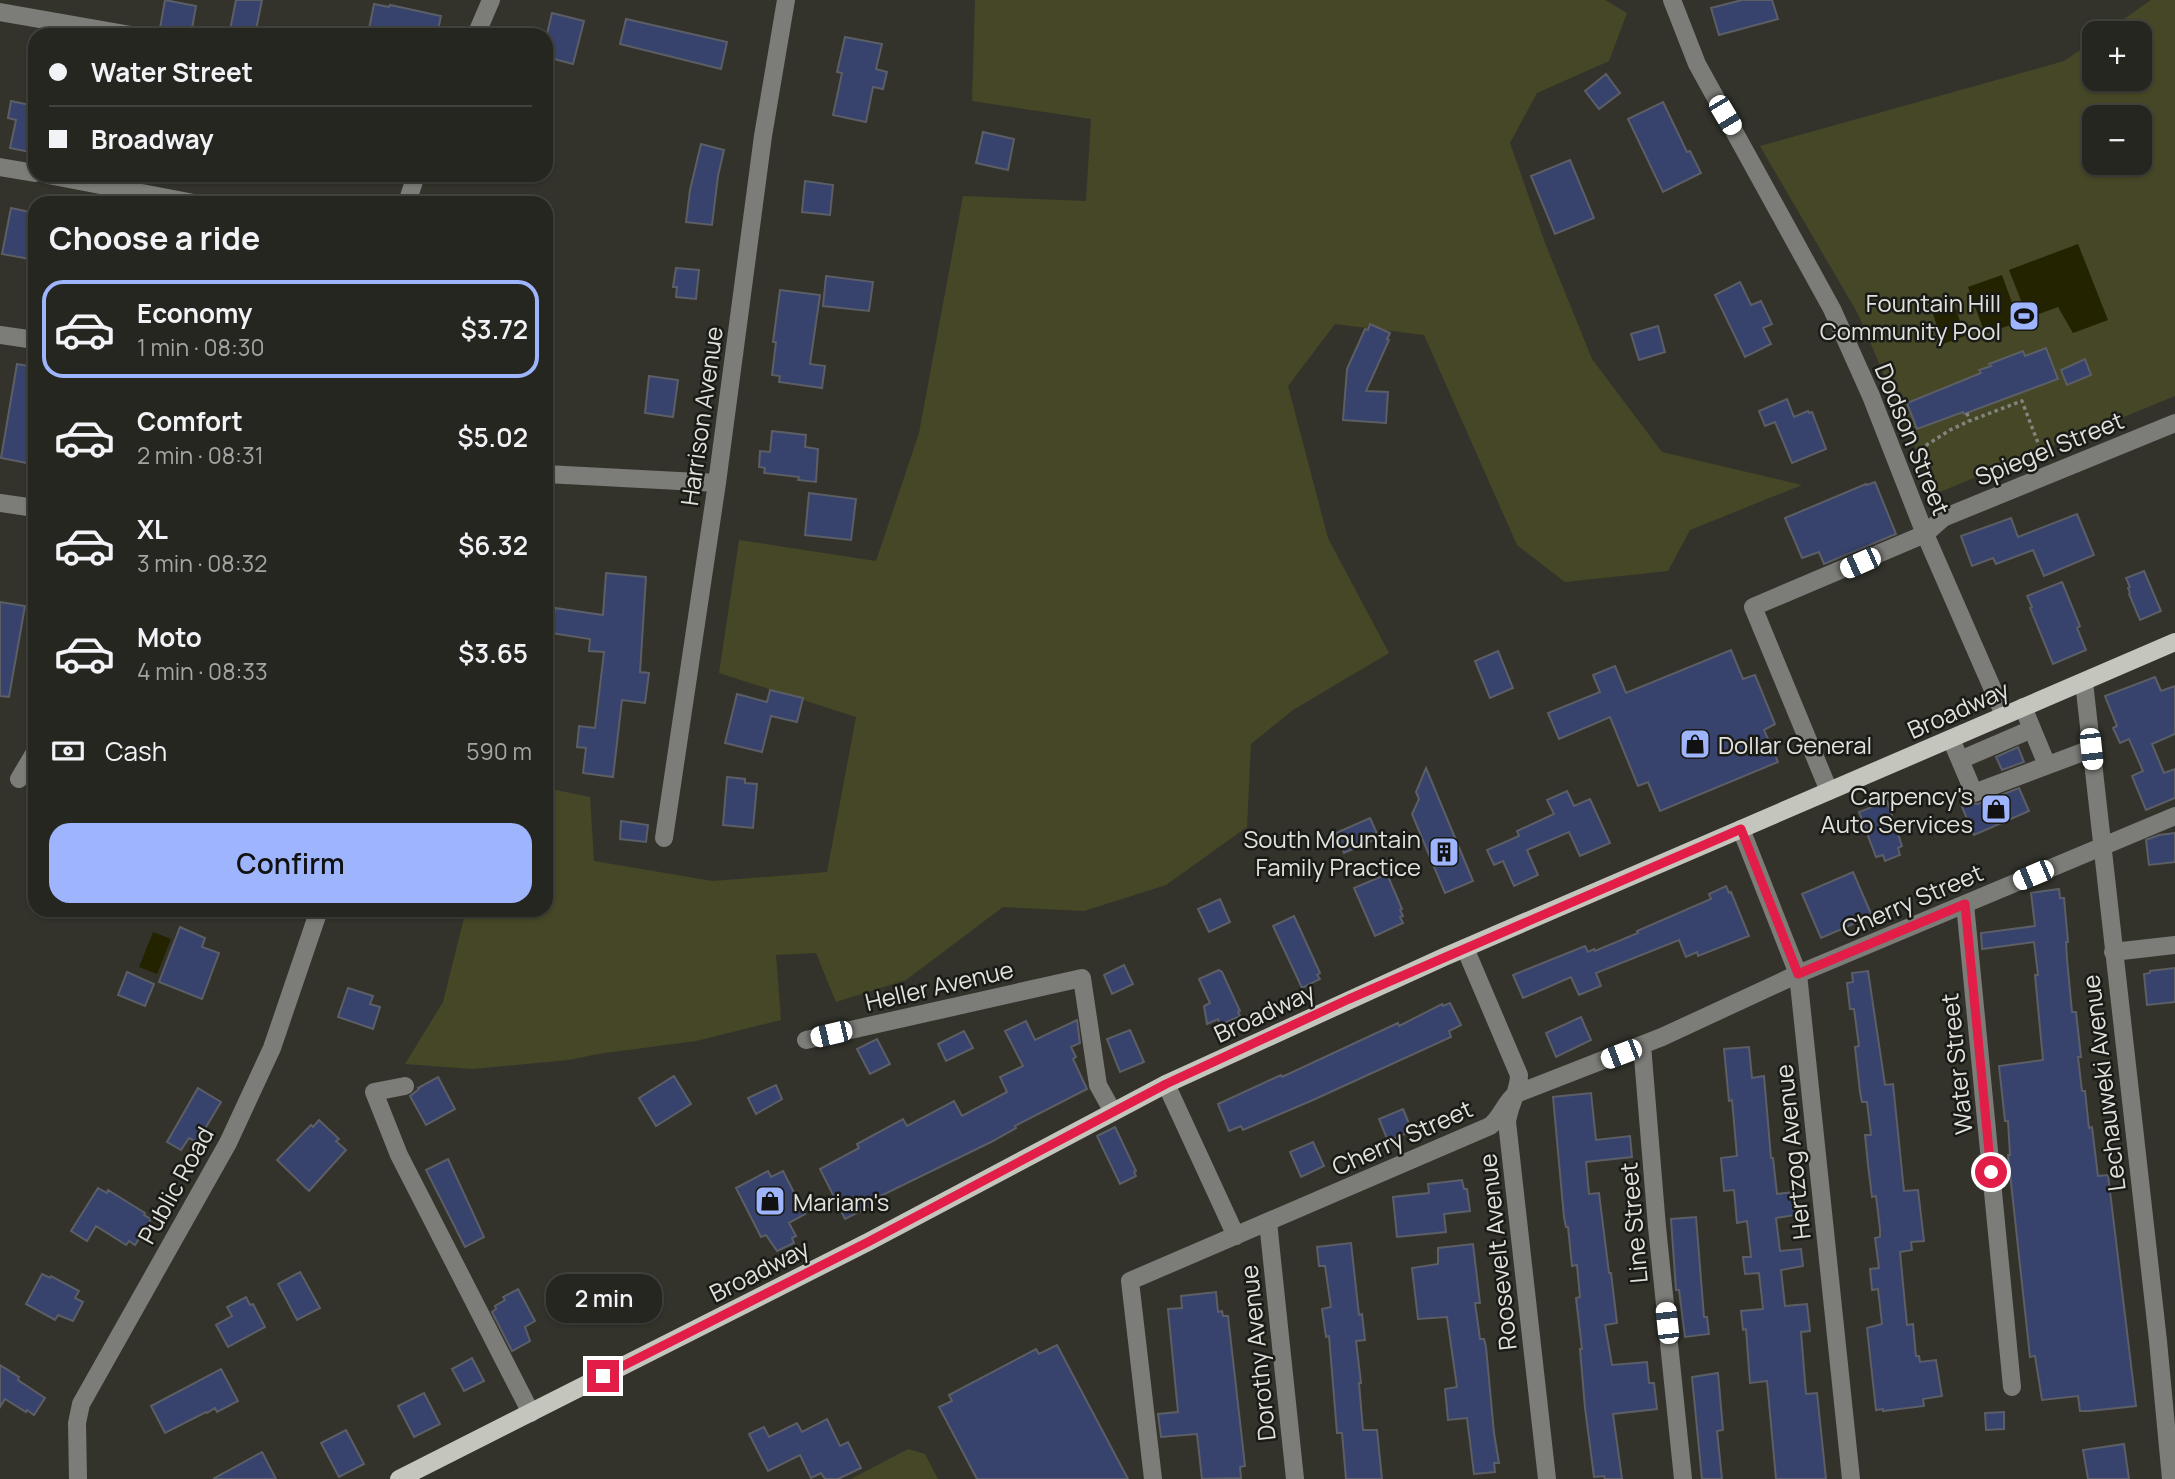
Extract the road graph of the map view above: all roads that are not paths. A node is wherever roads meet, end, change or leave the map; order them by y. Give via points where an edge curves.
1 (491, 0) edge
2 (786, 0) edge
3 (1672, 0) edge
4 (0, 12) edge
5 (91, 28) edge
6 (479, 28) edge
7 (0, 167) edge
8 (28, 172) edge
9 (84, 182) edge
10 (158, 196) edge
11 (0, 335) edge
12 (28, 339) edge
13 (2175, 424) edge
14 (553, 474) edge
15 (717, 483) junction
16 (0, 503) edge
17 (28, 507) edge
18 (1925, 534) junction
19 (2175, 642) edge
20 (2084, 682) junction
21 (2023, 707) junction
22 (2004, 715) junction
23 (2032, 729) junction
24 (1951, 739) junction
25 (2091, 749) junction
26 (1960, 760) junction
27 (28, 764) edge
28 (2047, 765) junction
29 (19, 779) dead end
30 (1829, 792) junction
31 (2175, 816) edge
32 (1741, 829) junction
33 (664, 838) dead end
34 (2102, 847) junction
35 (1965, 904) junction
36 (317, 917) edge
37 (2175, 945) edge
38 (1465, 948) junction
39 (2113, 952) junction
40 (1798, 974) junction
41 (806, 1040) dead end
42 (1642, 1045) junction
43 (1166, 1084) junction
44 (405, 1086) dead end
45 (1517, 1094) junction
46 (1114, 1112) junction
47 (1268, 1222) junction
48 (1236, 1236) junction
49 (2166, 1340) edge
50 (2012, 1387) dead end
51 (531, 1413) junction
52 (78, 1479) edge
53 (399, 1479) edge
54 (1153, 1479) edge
55 (1295, 1479) edge
56 (1547, 1479) edge
57 (1683, 1479) edge
58 (1851, 1479) edge
59 (2171, 1479) edge

1 - 6 street
2 - 15 street, Harrison Avenue via 763,136
3 - 18 street, Dodson Street via 1697,65 1832,309
4 - 5 street
7 - 8 street
9 - 10 street
11 - 12 street
13 - 18 street, Spiegel Street via 1943,519
14 - 15 street
15 - 33 street, Harrison Avenue
16 - 17 street
18 - 22 street, Dodson Street
18 - 30 street, Spiegel Street via 1753,607
19 - 20 main road, Broadway
20 - 21 main road, Broadway
20 - 25 street, Lechauweki Avenue
21 - 22 main road, Broadway
21 - 23 street
22 - 24 main road, Broadway
23 - 26 street
23 - 28 street
24 - 26 street
24 - 30 main road, Broadway
25 - 28 street
25 - 34 street, Lechauweki Avenue
26 - 28 street via 1974,793
27 - 29 street
30 - 32 main road, Broadway
31 - 34 street, Cherry Street
32 - 38 main road, Broadway
32 - 40 street, Hertzog Avenue
34 - 35 street, Cherry Street
34 - 39 street, Lechauweki Avenue
35 - 40 street, Cherry Street
35 - 50 street, Water Street
36 - 52 street, Public Road via 268,1057 228,1143 81,1404
37 - 39 street
38 - 43 main road, Broadway
38 - 45 street, Roosevelt Avenue via 1519,1075
39 - 49 street, Lechauweki Avenue
40 - 42 street, Cherry Street
40 - 58 street, Hertzog Avenue
41 - 46 street, Heller Avenue via 1082,978 1098,1085
42 - 45 street, Cherry Street
42 - 57 street, Line Street
43 - 46 main road, Broadway
43 - 48 street, Dorothy Avenue
44 - 51 street via 374,1092 399,1156
45 - 47 street, Cherry Street via 1490,1125
45 - 56 street, Roosevelt Avenue via 1507,1122
46 - 51 main road, Broadway
47 - 48 street, Cherry Street
47 - 55 street, Dorothy Avenue
48 - 54 street, Cherry Street via 1130,1281
49 - 59 street, Lechauweki Avenue
51 - 53 main road, Broadway

